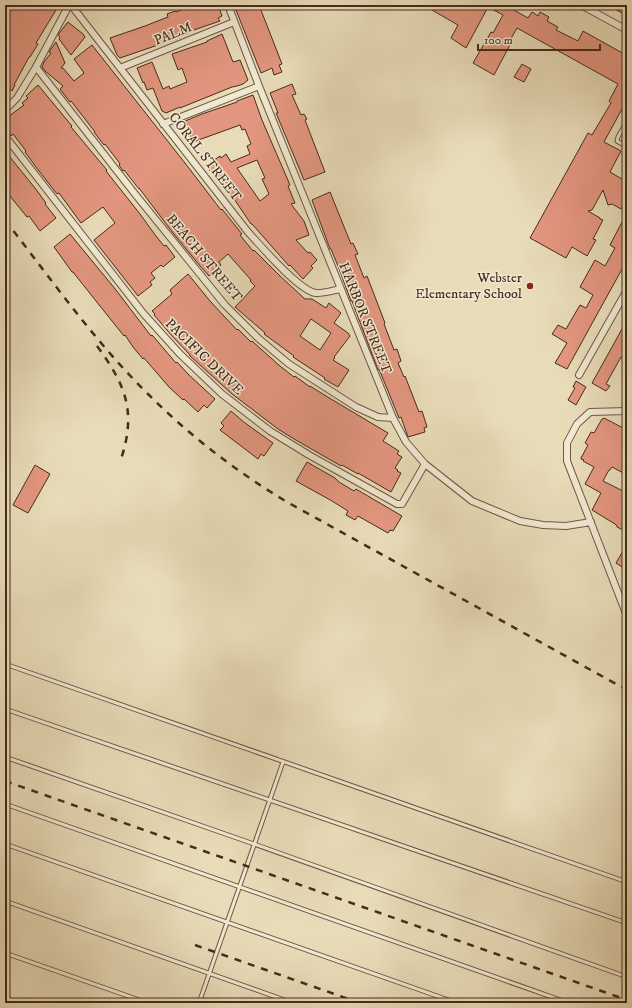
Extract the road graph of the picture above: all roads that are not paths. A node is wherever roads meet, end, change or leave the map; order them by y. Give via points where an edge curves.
1 (70, 5) edge
2 (228, 5) edge
3 (581, 5) edge
4 (234, 22) junction
5 (627, 30) edge
6 (36, 67) junction
7 (120, 68) junction
8 (259, 86) junction
9 (5, 110) edge
10 (627, 121) edge
11 (164, 124) junction
12 (5, 136) edge
13 (627, 147) edge
14 (341, 289) junction
15 (627, 290) edge
16 (579, 375) dead end
17 (627, 411) edge
18 (393, 418) junction
19 (424, 464) junction
20 (591, 522) junction
21 (627, 616) edge
22 (5, 664) edge
23 (5, 709) edge
24 (5, 757) edge
25 (283, 762) junction
26 (270, 800) junction
27 (5, 804) edge
28 (5, 844) edge
29 (254, 844) junction
30 (627, 882) edge
31 (239, 886) junction
32 (5, 901) edge
33 (227, 922) junction
34 (627, 923) edge
35 (5, 953) edge
36 (209, 973) junction
37 (627, 977) edge
38 (5, 999) edge
39 (15, 1003) edge
40 (148, 1003) edge
41 (199, 1003) edge
42 (293, 1003) edge
43 (457, 1003) edge
44 (569, 1003) edge

1 - 6 street
1 - 7 street, CORAL STREET
2 - 4 street, HARBOR STREET
3 - 5 street
4 - 7 street, PALM
4 - 8 street, HARBOR STREET
6 - 9 street via 17,98
6 - 18 street, BEACH STREET via 225,305 258,338 289,364 356,407 378,417
7 - 11 street, CORAL STREET
8 - 11 street
8 - 14 street, HARBOR STREET
10 - 13 lane via 617,141
11 - 14 street, CORAL STREET via 248,232 278,265 305,288 316,293
12 - 19 street, PACIFIC DRIVE via 143,313 180,354 222,394 270,431 397,504 402,504
14 - 18 street, HARBOR STREET
15 - 16 street
17 - 20 street via 590,412 577,424 567,443 567,461
18 - 19 street, HARBOR STREET via 406,442
19 - 20 street, HARBOR STREET via 472,501 520,521 566,526
20 - 21 street
22 - 25 lane
23 - 26 lane
24 - 29 lane
25 - 26 lane
25 - 30 lane
26 - 29 lane
26 - 34 lane
27 - 31 lane
28 - 33 lane
29 - 31 lane
29 - 37 lane
31 - 33 lane
31 - 44 lane
32 - 36 lane
33 - 36 lane
33 - 43 lane
35 - 40 lane
36 - 41 lane
36 - 42 lane
38 - 39 lane

